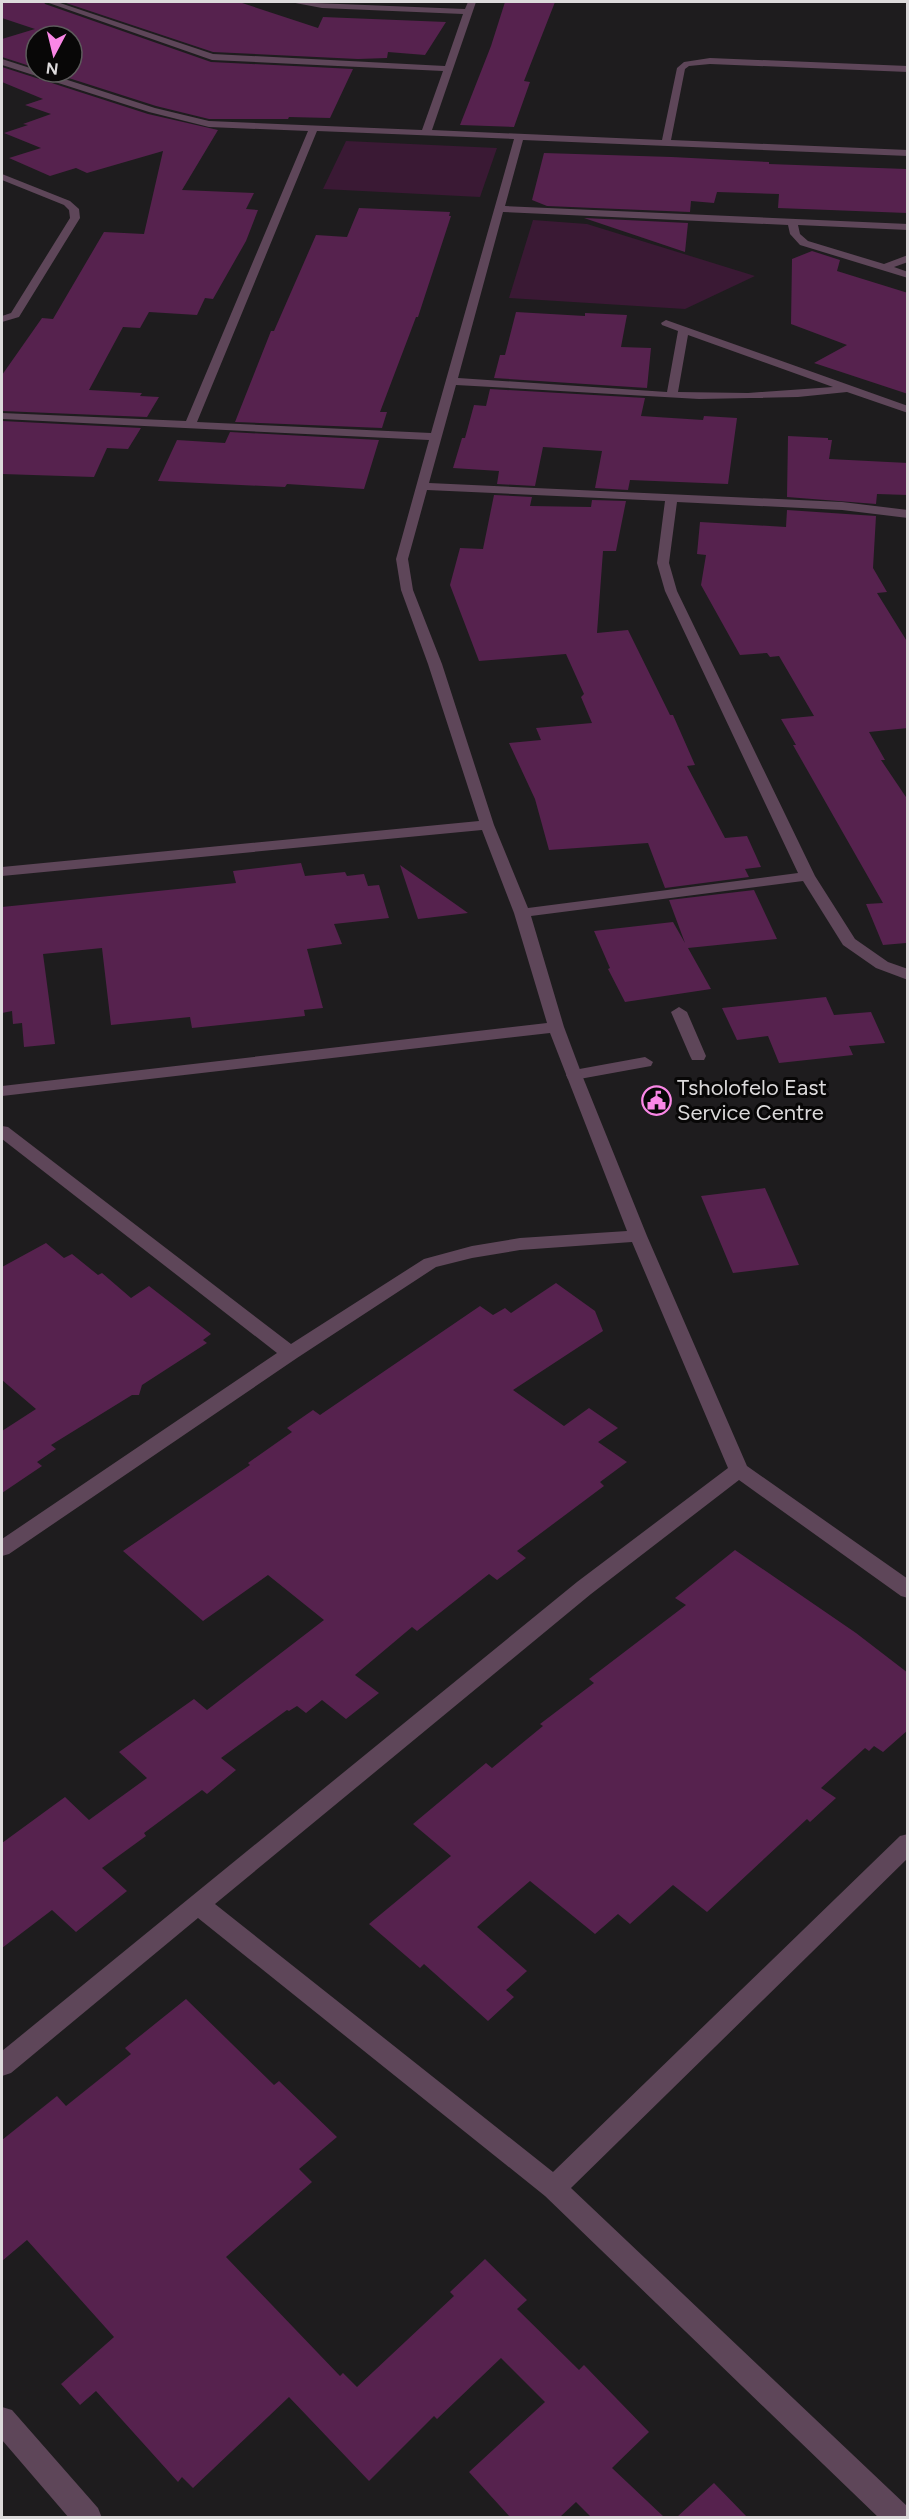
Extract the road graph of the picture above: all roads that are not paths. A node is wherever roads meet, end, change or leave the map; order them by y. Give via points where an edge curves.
1 (50, 2) edge
2 (294, 2) edge
3 (472, 2) edge
4 (468, 12) junction
5 (2, 62) edge
6 (448, 69) junction
7 (908, 69) edge
8 (313, 130) junction
9 (426, 133) junction
10 (519, 137) junction
11 (666, 144) junction
12 (908, 153) edge
13 (2, 177) edge
14 (499, 209) junction
15 (793, 222) junction
16 (908, 227) edge
17 (908, 258) edge
18 (884, 268) junction
19 (908, 275) edge
20 (2, 319) edge
21 (666, 323) dead end
22 (684, 329) junction
23 (451, 381) junction
24 (846, 389) junction
25 (672, 394) junction
26 (908, 410) edge
27 (2, 416) edge
28 (190, 425) junction
29 (436, 437) junction
30 (422, 486) junction
31 (671, 499) junction
32 (908, 514) edge
33 (488, 825) junction
34 (2, 872) edge
35 (807, 876) junction
36 (522, 913) junction
37 (908, 975) edge
38 (679, 1012) dead end
39 (556, 1027) junction
40 (698, 1056) dead end
41 (645, 1062) dead end
42 (574, 1076) junction
43 (2, 1091) edge
44 (2, 1131) edge
45 (638, 1236) junction
46 (290, 1353) junction
47 (740, 1470) junction
48 (2, 1549) edge
49 (908, 1590) edge
50 (908, 1843) edge
51 (198, 1904) junction
52 (2, 2065) edge
53 (554, 2188) junction
54 (2, 2420) edge
55 (88, 2517) edge
56 (899, 2517) edge

1 - 6 street via 212,57
2 - 4 street
3 - 4 street
4 - 6 street
5 - 8 street via 183,120
6 - 9 street
7 - 11 street via 710,61 687,64 681,68
8 - 9 street
8 - 28 street
9 - 10 street
10 - 11 street
10 - 14 street
11 - 12 street
13 - 20 street via 67,203 74,209 75,218 15,315
14 - 15 street
14 - 23 street
15 - 16 street
15 - 18 street via 793,232 804,243
17 - 18 street
18 - 19 street
21 - 22 street
22 - 24 street
22 - 25 street
23 - 25 street
23 - 29 street
24 - 25 street via 771,396
24 - 26 street
27 - 28 street
28 - 29 street
29 - 30 street
30 - 31 street
30 - 33 street via 402,559 407,590
31 - 32 street via 842,506
31 - 35 street via 663,562 671,591
33 - 34 street
33 - 36 street
35 - 36 street
35 - 37 street via 849,942 882,965
36 - 39 street
38 - 40 street
39 - 42 street
39 - 43 street
41 - 42 street
42 - 45 street
44 - 46 street
45 - 46 street via 519,1244 430,1263
45 - 47 street
46 - 48 street
47 - 49 street
47 - 51 street via 584,1588
50 - 53 street
51 - 52 street
51 - 53 street
53 - 56 street
54 - 55 street

